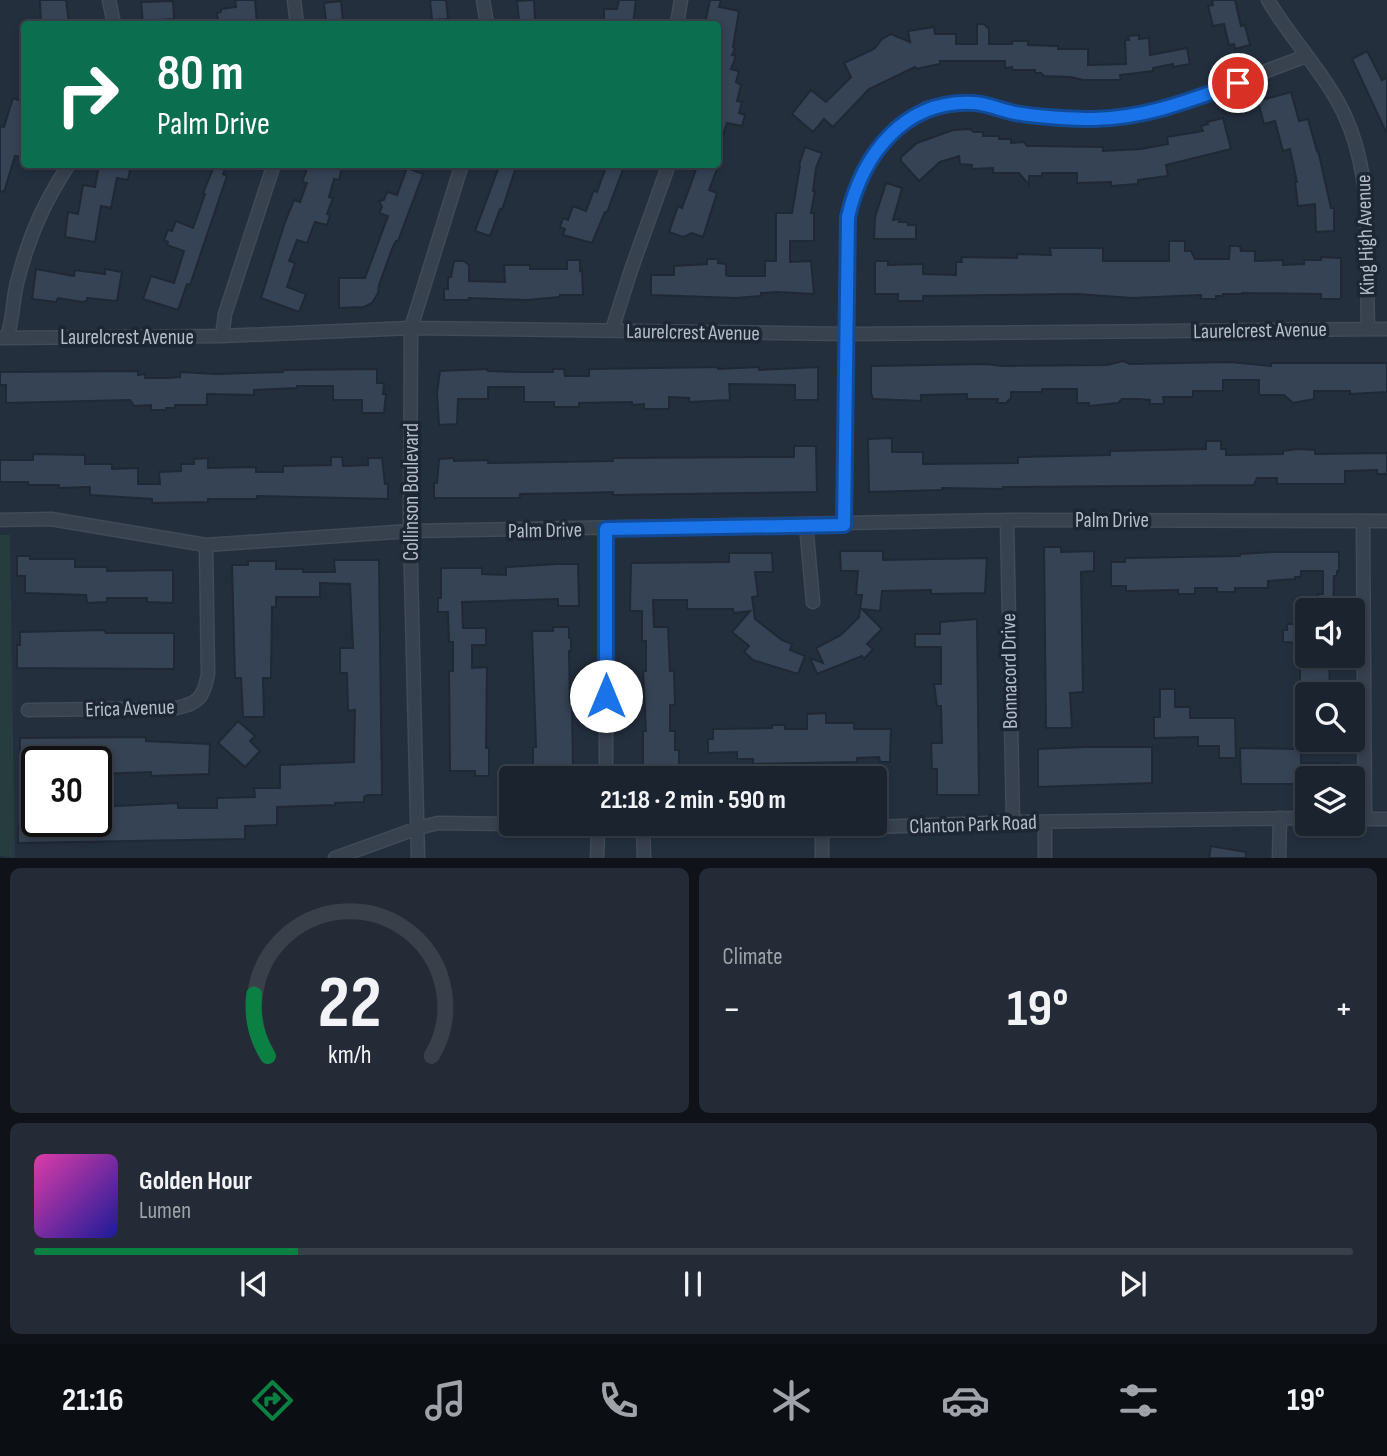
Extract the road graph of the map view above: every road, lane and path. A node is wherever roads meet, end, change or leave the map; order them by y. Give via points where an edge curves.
1 (109, 0) edge
2 (294, 0) edge
3 (483, 0) edge
4 (681, 0) edge
5 (1268, 0) edge
6 (113, 21) edge
7 (297, 21) edge
8 (486, 21) edge
9 (678, 21) edge
10 (1307, 56) junction
11 (66, 168) edge
12 (273, 168) edge
13 (461, 168) edge
14 (668, 168) edge
15 (411, 328) junction
16 (1368, 329) junction
17 (1387, 329) edge
18 (612, 330) junction
19 (848, 334) junction
20 (222, 336) junction
21 (4, 337) edge
22 (0, 520) edge
23 (1006, 520) junction
24 (1363, 521) junction
25 (1387, 521) edge
26 (806, 524) junction
27 (844, 525) junction
28 (606, 529) junction
29 (410, 531) junction
30 (206, 545) junction
31 (813, 603) dead end
32 (28, 710) dead end
33 (606, 766) edge
34 (1360, 766) edge
35 (1280, 818) junction
36 (1295, 818) edge
37 (1365, 819) edge
38 (1387, 819) edge
39 (1013, 822) junction
40 (1045, 822) junction
41 (499, 824) edge
42 (887, 827) edge
43 (418, 828) junction
44 (598, 836) edge
45 (643, 836) edge
46 (822, 836) edge
47 (335, 858) edge
48 (418, 858) edge
49 (597, 858) edge
50 (644, 858) edge
51 (822, 858) edge
52 (1045, 858) edge
53 (1279, 858) edge

1 - 6 street
2 - 7 street
3 - 8 street
4 - 9 street
5 - 10 street, King High Avenue
10 - 16 street, King High Avenue via 1339,104 1362,165
10 - 19 street via 1166,109 1133,116 1076,119 970,103 927,108 887,138 854,192 846,243
11 - 21 street via 35,222 18,279 13,320
12 - 20 street
13 - 15 street, Collinson Boulevard
14 - 18 street
15 - 18 street, Laurelcrest Avenue
15 - 20 street, Laurelcrest Avenue
15 - 29 street, Collinson Boulevard
16 - 17 street, Laurelcrest Avenue
16 - 19 street, Laurelcrest Avenue
18 - 19 street, Laurelcrest Avenue
19 - 27 street
20 - 21 street, Laurelcrest Avenue
22 - 30 street, Palm Drive via 51,519
23 - 24 street, Palm Drive
23 - 27 street, Palm Drive
23 - 39 street, Bonnacord Drive
24 - 25 street, Palm Drive
24 - 34 street
26 - 27 street, Palm Drive
26 - 28 street, Palm Drive
26 - 31 street
28 - 29 street, Palm Drive
28 - 33 street
29 - 30 street, Palm Drive
29 - 43 street, Collinson Boulevard
30 - 32 street, Erica Avenue via 208,674 198,700 176,708
35 - 36 street, Clanton Park Road
35 - 40 street, Clanton Park Road
35 - 53 street
37 - 38 street
39 - 40 street, Clanton Park Road
39 - 42 street, Clanton Park Road
40 - 52 street
41 - 43 street, Clanton Park Road via 438,823
43 - 47 street, Clanton Park Road
43 - 48 street, Collinson Boulevard
44 - 49 street
45 - 50 street
46 - 51 street

